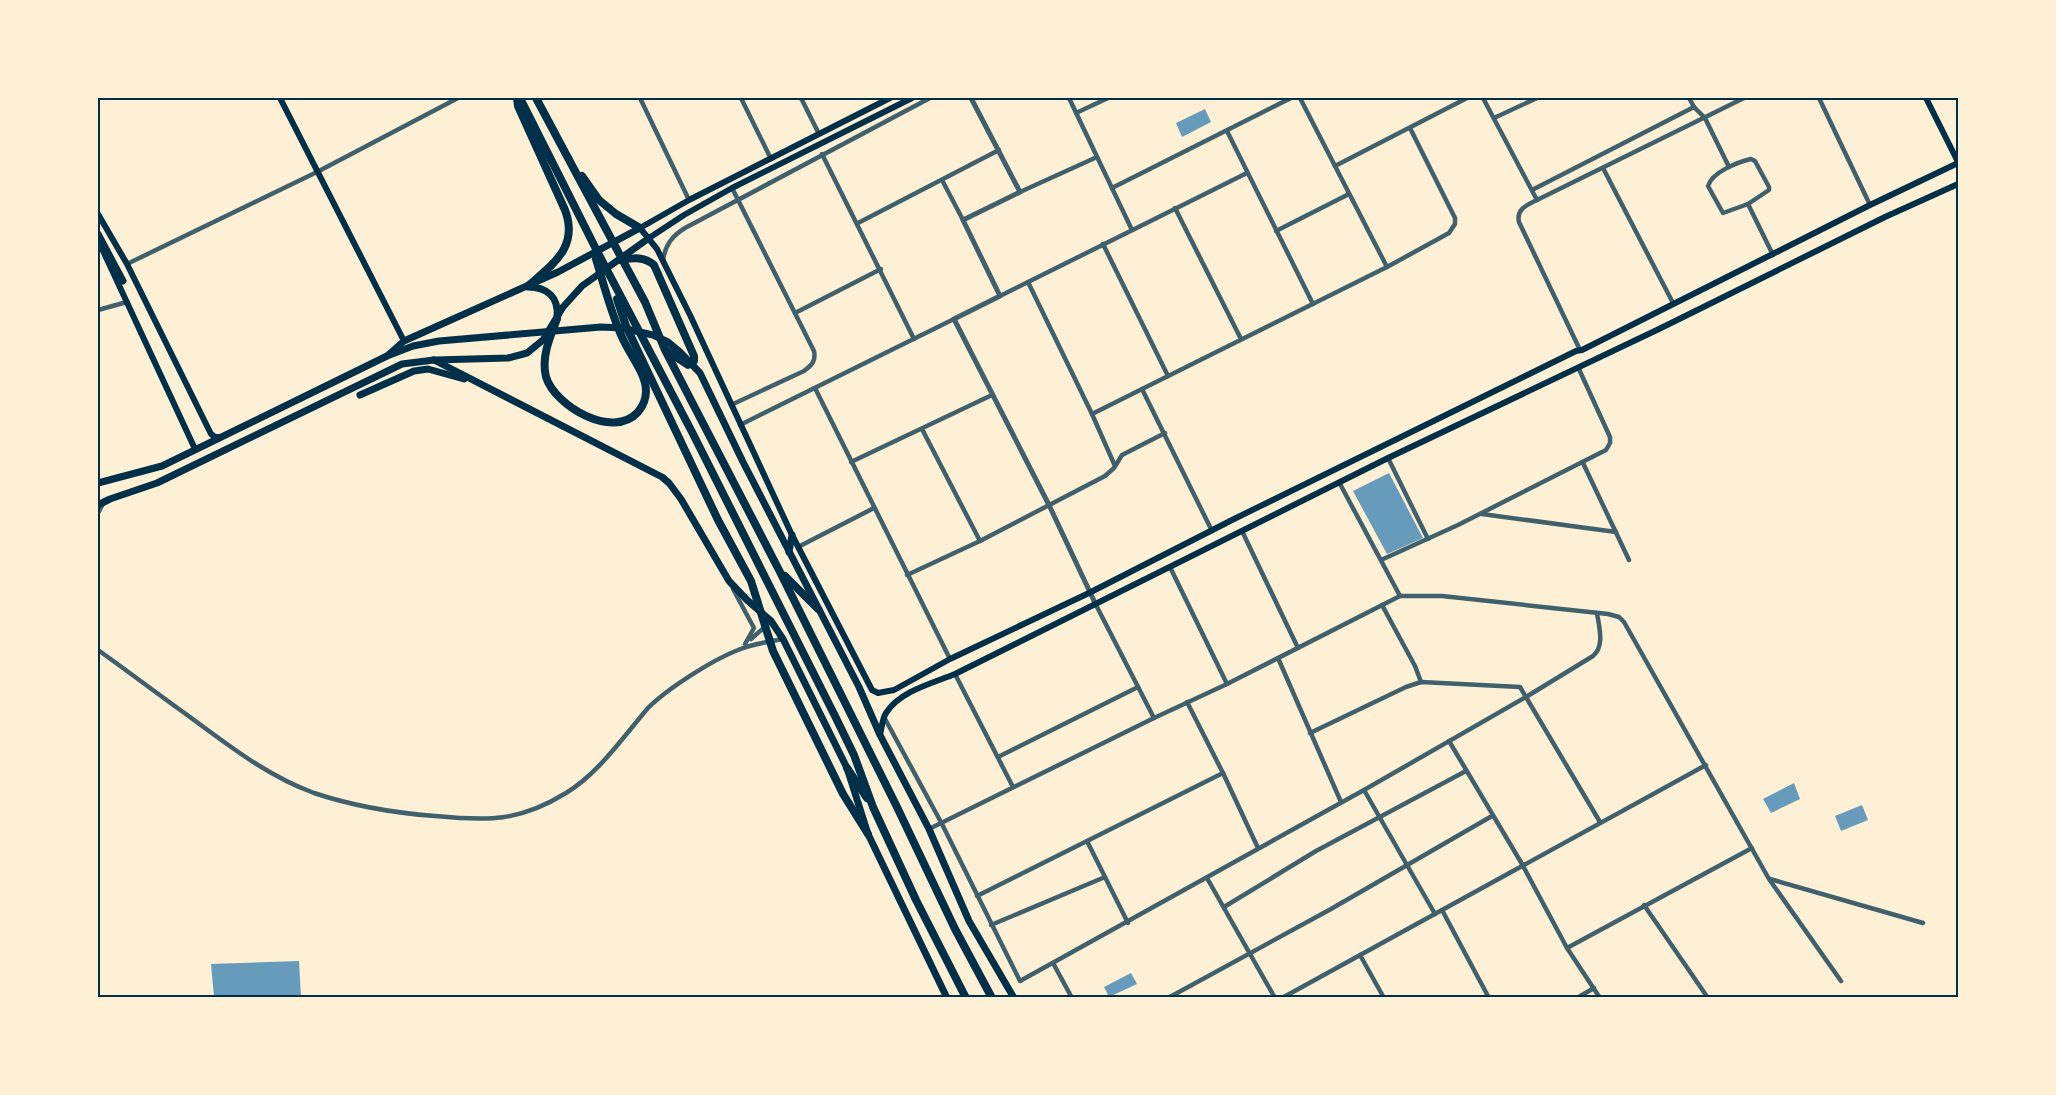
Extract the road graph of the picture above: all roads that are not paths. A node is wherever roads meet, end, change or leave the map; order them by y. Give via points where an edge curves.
1 (280, 98) edge
2 (458, 98) edge
3 (518, 98) edge
4 (536, 98) edge
5 (541, 98) edge
6 (640, 98) edge
7 (741, 98) edge
8 (801, 98) edge
9 (890, 98) edge
10 (912, 98) edge
11 (930, 98) edge
12 (971, 98) edge
13 (1069, 98) edge
14 (1108, 98) edge
15 (1273, 98) edge
16 (1292, 98) edge
17 (1300, 98) edge
18 (1467, 98) edge
19 (1483, 98) edge
20 (1537, 98) edge
21 (1689, 98) edge
22 (1744, 98) edge
23 (1819, 98) edge
24 (1926, 98) edge
25 (1277, 105) junction
26 (1694, 107) junction
27 (1076, 113) junction
28 (1494, 118) junction
29 (1705, 118) junction
30 (1410, 128) junction
31 (1227, 131) junction
32 (819, 134) junction
33 (999, 150) junction
34 (822, 154) junction
35 (1097, 157) junction
36 (771, 159) junction
37 (1959, 162) edge
38 (1335, 166) junction
39 (1603, 168) junction
40 (1729, 168) junction
41 (317, 172) junction
42 (1247, 173) junction
43 (942, 180) junction
44 (1959, 184) edge
45 (732, 188) junction
46 (1112, 188) junction
47 (1532, 190) junction
48 (1020, 192) junction
49 (1349, 194) junction
50 (738, 199) junction
51 (689, 200) junction
52 (1537, 200) junction
53 (1748, 204) junction
54 (1870, 205) junction
55 (1175, 208) junction
56 (98, 214) edge
57 (963, 220) junction
58 (858, 224) junction
59 (639, 230) junction
60 (1132, 230) junction
61 (1276, 231) junction
62 (98, 234) edge
63 (590, 238) junction
64 (649, 238) junction
65 (98, 240) edge
66 (1104, 244) junction
67 (598, 254) junction
68 (1773, 255) junction
69 (627, 257) junction
70 (617, 260) joint
71 (663, 261) junction
72 (127, 264) junction
73 (1387, 267) junction
74 (881, 269) junction
75 (123, 281) dead end
76 (1028, 282) junction
77 (525, 287) junction
78 (1000, 296) junction
79 (126, 302) junction
80 (1673, 303) junction
81 (1312, 304) junction
82 (98, 310) edge
83 (795, 313) junction
84 (557, 319) junction
85 (954, 319) junction
86 (914, 339) junction
87 (1241, 339) junction
88 (404, 341) junction
89 (666, 350) junction
90 (1577, 352) junction
91 (387, 356) junction
92 (434, 360) junction
93 (1587, 362) junction
94 (1577, 367) junction
95 (1168, 376) junction
96 (472, 381) junction
97 (815, 388) junction
98 (1143, 389) junction
99 (360, 395) dead end
100 (992, 395) junction
101 (731, 405) junction
102 (1092, 414) junction
103 (1431, 423) junction
104 (740, 425) junction
105 (922, 429) junction
106 (1165, 433) junction
107 (1436, 434) junction
108 (222, 437) junction
109 (195, 449) junction
110 (1388, 458) junction
111 (851, 462) junction
112 (1583, 463) junction
113 (1116, 466) junction
114 (1339, 482) junction
115 (98, 483) edge
116 (106, 500) junction
117 (98, 505) edge
118 (1049, 505) junction
119 (874, 508) junction
120 (98, 513) edge
121 (1480, 513) junction
122 (1212, 531) junction
123 (1242, 531) junction
124 (1616, 532) junction
125 (792, 535) junction
126 (1428, 539) junction
127 (980, 541) junction
128 (798, 547) junction
129 (789, 552) junction
130 (1381, 560) junction
131 (1629, 560) dead end
132 (1170, 567) junction
133 (779, 570) junction
134 (908, 575) junction
135 (729, 581) junction
136 (1089, 593) junction
137 (1400, 596) junction
138 (1096, 605) junction
139 (1382, 605) junction
140 (818, 609) junction
141 (1597, 613) junction
142 (771, 621) junction
143 (783, 639) junction
144 (745, 644) junction
145 (1298, 648) junction
146 (740, 649) junction
147 (98, 650) edge
148 (1278, 658) junction
149 (950, 659) junction
150 (955, 674) junction
151 (1421, 682) junction
152 (1227, 684) junction
153 (1138, 687) junction
154 (1526, 697) junction
155 (1187, 702) junction
156 (884, 716) junction
157 (1154, 717) junction
158 (1310, 733) junction
159 (880, 735) junction
160 (1449, 741) junction
161 (998, 757) junction
162 (1706, 765) junction
163 (847, 768) junction
164 (1466, 771) junction
165 (1223, 773) junction
166 (1013, 787) junction
167 (1364, 789) junction
168 (1341, 802) junction
169 (873, 807) junction
170 (1492, 816) junction
171 (1380, 817) junction
172 (1600, 822) junction
173 (942, 824) junction
174 (929, 829) junction
175 (868, 834) junction
176 (1087, 841) junction
177 (1258, 848) junction
178 (1752, 848) junction
179 (1522, 864) junction
180 (1407, 866) junction
181 (1105, 877) junction
182 (1207, 878) junction
183 (1769, 879) junction
184 (977, 896) junction
185 (1644, 905) junction
186 (1224, 907) junction
187 (1442, 910) junction
188 (1435, 914) junction
189 (1128, 922) junction
190 (1923, 923) dead end
191 (991, 925) junction
192 (1567, 948) junction
193 (1250, 953) junction
194 (1360, 955) junction
195 (1053, 963) junction
196 (1841, 981) dead end
197 (1594, 988) junction
198 (947, 998) edge
199 (966, 998) edge
200 (992, 998) edge
201 (1014, 998) edge
202 (1072, 998) edge
203 (1168, 998) edge
204 (1275, 998) edge
205 (1282, 998) edge
206 (1384, 998) edge
207 (1489, 998) edge
208 (1577, 998) edge
209 (1600, 998) edge
210 (1708, 998) edge

1 - 41 main road
2 - 41 street
3 - 63 highway
3 - 77 highway via 569,225 564,252
4 - 89 highway via 645,302
5 - 59 highway via 599,200
6 - 51 street
7 - 36 street
8 - 32 street
9 - 32 main road
10 - 45 main road
11 - 34 street
12 - 33 street
13 - 27 street
14 - 27 street
15 - 25 street
16 - 25 street
17 - 38 street
18 - 30 street
19 - 28 street
20 - 28 street
21 - 26 street
22 - 29 street
23 - 54 street
24 - 37 main road
25 - 31 street
26 - 29 street
26 - 47 street
27 - 35 street
28 - 47 street
29 - 39 street
29 - 40 street
30 - 38 street
30 - 73 street via 1456,219 1444,237
31 - 42 street
31 - 46 street
32 - 36 main road
33 - 43 street
33 - 48 street
34 - 50 street
34 - 58 street
35 - 46 street
35 - 48 street
36 - 51 main road
37 - 54 main road
38 - 49 street
39 - 52 street
39 - 80 street
40 - 53 street via 1709,182 1713,197 1724,213
40 - 53 street via 1753,159 1769,187
41 - 72 street
41 - 88 main road
42 - 55 street
42 - 61 street
43 - 57 street
43 - 58 street
44 - 93 main road
45 - 50 street
45 - 64 main road
46 - 60 street
47 - 52 street
48 - 57 street
49 - 61 street
49 - 73 street
50 - 71 street via 675,236 664,251
50 - 83 street
51 - 59 main road
52 - 90 street via 1522,208 1518,216
53 - 68 street
54 - 68 main road
55 - 60 street
55 - 87 street
56 - 72 main road
57 - 78 street
58 - 74 street
59 - 64 main road
59 - 77 main road
60 - 66 street
61 - 81 street
62 - 75 main road
63 - 67 highway
63 - 84 highway via 621,337 645,382 646,398 634,416 621,423 607,423 580,412 555,394 545,370
64 - 69 main road
64 - 71 main road
65 - 79 main road
66 - 76 street
66 - 95 street
67 - 169 highway via 830,705
67 - 175 highway via 626,326 751,581 773,651 829,767
68 - 80 main road
69 - 70 highway
69 - 89 highway via 641,258 654,266 694,360 688,365
70 - 84 main road via 575,292
71 - 101 main road
72 - 108 main road via 211,434
73 - 81 street
74 - 83 street
74 - 86 street
76 - 78 street
76 - 102 street
77 - 84 main road via 549,292 557,304
77 - 88 main road
78 - 85 street
79 - 82 street
79 - 109 main road
80 - 90 main road
81 - 87 street
83 - 101 street via 814,351 811,366
84 - 92 main road via 536,348 518,357
85 - 86 street
85 - 100 street
86 - 97 street
87 - 95 street
88 - 91 main road
89 - 133 highway
90 - 93 main road via 1587,354
90 - 94 main road via 1572,363
90 - 103 main road
91 - 108 main road
91 - 129 main road via 439,341 601,327 631,329 668,342 700,374
92 - 96 main road
92 - 116 main road via 394,367 157,483
93 - 94 main road
94 - 107 main road
94 - 112 street via 1610,438 1604,452
95 - 98 street
96 - 99 main road via 428,369 402,374
96 - 135 main road via 662,477 681,499
97 - 104 street
97 - 111 street
98 - 102 street
98 - 106 street
100 - 105 street
100 - 118 street
101 - 104 main road
102 - 113 street
103 - 107 main road
103 - 122 main road
104 - 125 main road
105 - 111 street
105 - 127 street
106 - 113 street via 1126,452
106 - 122 street
107 - 110 main road
108 - 109 main road
109 - 115 main road via 162,466
110 - 114 main road
110 - 126 street
111 - 119 street
112 - 121 street
112 - 124 street
113 - 118 street via 1105,476
114 - 123 main road
114 - 130 street
116 - 117 main road
116 - 120 street
118 - 127 street
118 - 136 street
119 - 128 street
119 - 134 street
121 - 124 street
121 - 126 street
122 - 136 main road
123 - 132 main road
123 - 145 street
124 - 131 street
125 - 128 main road
125 - 129 main road
126 - 130 street
127 - 134 street
128 - 149 main road via 872,690 894,690
129 - 140 main road
130 - 137 street
132 - 138 main road
132 - 152 street
133 - 140 highway
133 - 200 highway
134 - 149 street
135 - 142 main road
135 - 144 street via 753,624
136 - 138 street
136 - 149 main road
137 - 139 street
137 - 141 street via 1442,596
138 - 150 main road
138 - 153 street
139 - 145 street
139 - 151 street
140 - 159 main road
141 - 154 street via 1597,653
141 - 162 street via 1615,615 1624,622
142 - 143 main road
142 - 144 street
143 - 146 street
143 - 163 main road
144 - 146 street
145 - 148 street
146 - 147 street via 658,699 580,784 566,794 532,811 494,819 382,810 314,792 248,760
148 - 152 street
148 - 158 street
150 - 156 main road via 915,690 891,706
150 - 161 street
151 - 154 street via 1520,687
151 - 158 street
152 - 155 street
153 - 157 street
153 - 161 street
154 - 160 street
154 - 172 street
155 - 157 street
155 - 165 street
156 - 159 main road
156 - 173 street
157 - 166 street
158 - 168 street
159 - 174 main road
160 - 164 street
160 - 167 street
161 - 166 street
162 - 172 street
162 - 178 street
163 - 169 highway
163 - 175 main road
164 - 170 street
164 - 171 street
165 - 176 street
165 - 177 street
166 - 173 street
167 - 168 street
167 - 171 street
168 - 177 street
169 - 199 highway
170 - 179 street
170 - 180 street
171 - 180 street
171 - 186 street
172 - 179 street
173 - 174 street
173 - 184 street
174 - 201 main road via 969,921
175 - 198 main road
176 - 181 street
176 - 184 street
177 - 182 street
178 - 183 street
178 - 185 street
179 - 187 street
179 - 192 street
180 - 188 street
180 - 193 street
181 - 189 street
181 - 191 street
182 - 186 street
182 - 189 street
183 - 190 street
183 - 196 street
184 - 191 street
185 - 192 street
185 - 210 street
186 - 193 street
187 - 188 street
187 - 207 street
188 - 194 street
189 - 195 street
191 - 195 street via 1020,981
192 - 197 street
193 - 203 street
193 - 204 street
194 - 205 street
194 - 206 street
195 - 202 street
197 - 208 street
197 - 209 street

